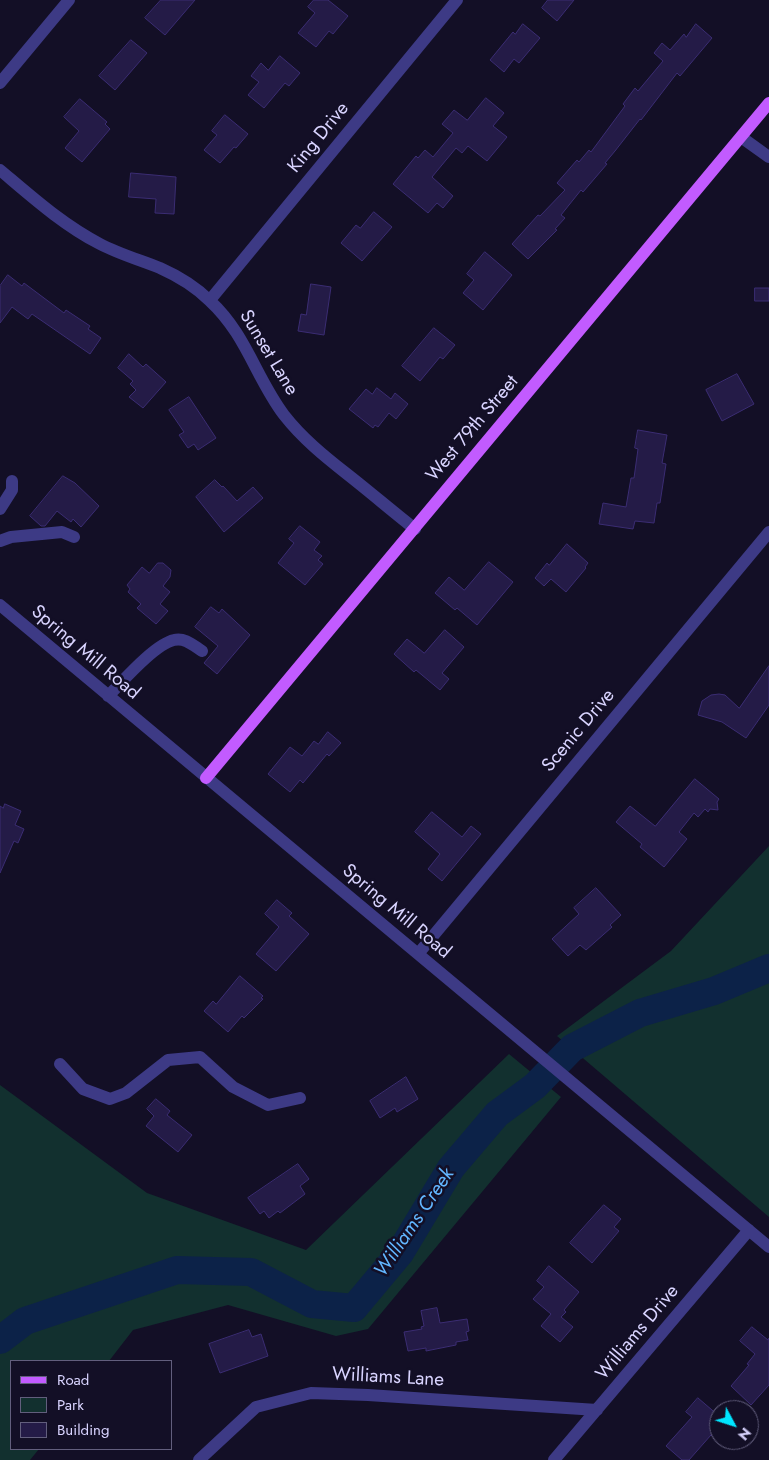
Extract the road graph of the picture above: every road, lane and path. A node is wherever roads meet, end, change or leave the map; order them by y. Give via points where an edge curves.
1 (70, 0) edge
2 (456, 0) edge
3 (0, 83) edge
4 (769, 103) edge
5 (741, 137) junction
6 (769, 157) edge
7 (0, 170) edge
8 (210, 300) junction
9 (12, 481) dead end
10 (0, 509) edge
11 (415, 529) junction
12 (769, 532) edge
13 (74, 537) dead end
14 (0, 541) edge
15 (0, 605) edge
16 (202, 651) dead end
17 (108, 696) junction
18 (206, 778) junction
19 (418, 954) junction
20 (60, 1064) dead end
21 (300, 1098) dead end
22 (749, 1230) junction
23 (769, 1247) edge
24 (597, 1410) junction
25 (199, 1460) edge
26 (554, 1460) edge

1 - 3 street
2 - 8 street, King Drive
4 - 5 main road, West 79th Street
5 - 6 street
5 - 11 main road, West 79th Street
7 - 8 street, Sunset Lane via 76,231 107,248 167,271
8 - 11 street, Sunset Lane via 235,328 273,400 297,430
9 - 10 street via 12,490
11 - 18 main road, West 79th Street
12 - 19 street, Scenic Drive
13 - 14 street via 62,532
15 - 17 street, Spring Mill Road
16 - 17 street via 182,640 175,639 162,645
17 - 18 street, Spring Mill Road
18 - 19 street, Spring Mill Road
19 - 22 street, Spring Mill Road
20 - 21 street via 83,1089 110,1099 126,1093 168,1060 200,1056 233,1086 268,1105
22 - 23 street, Spring Mill Road
22 - 24 street, Williams Drive
24 - 25 street, Williams Lane via 311,1393 256,1407
24 - 26 street, Williams Drive

